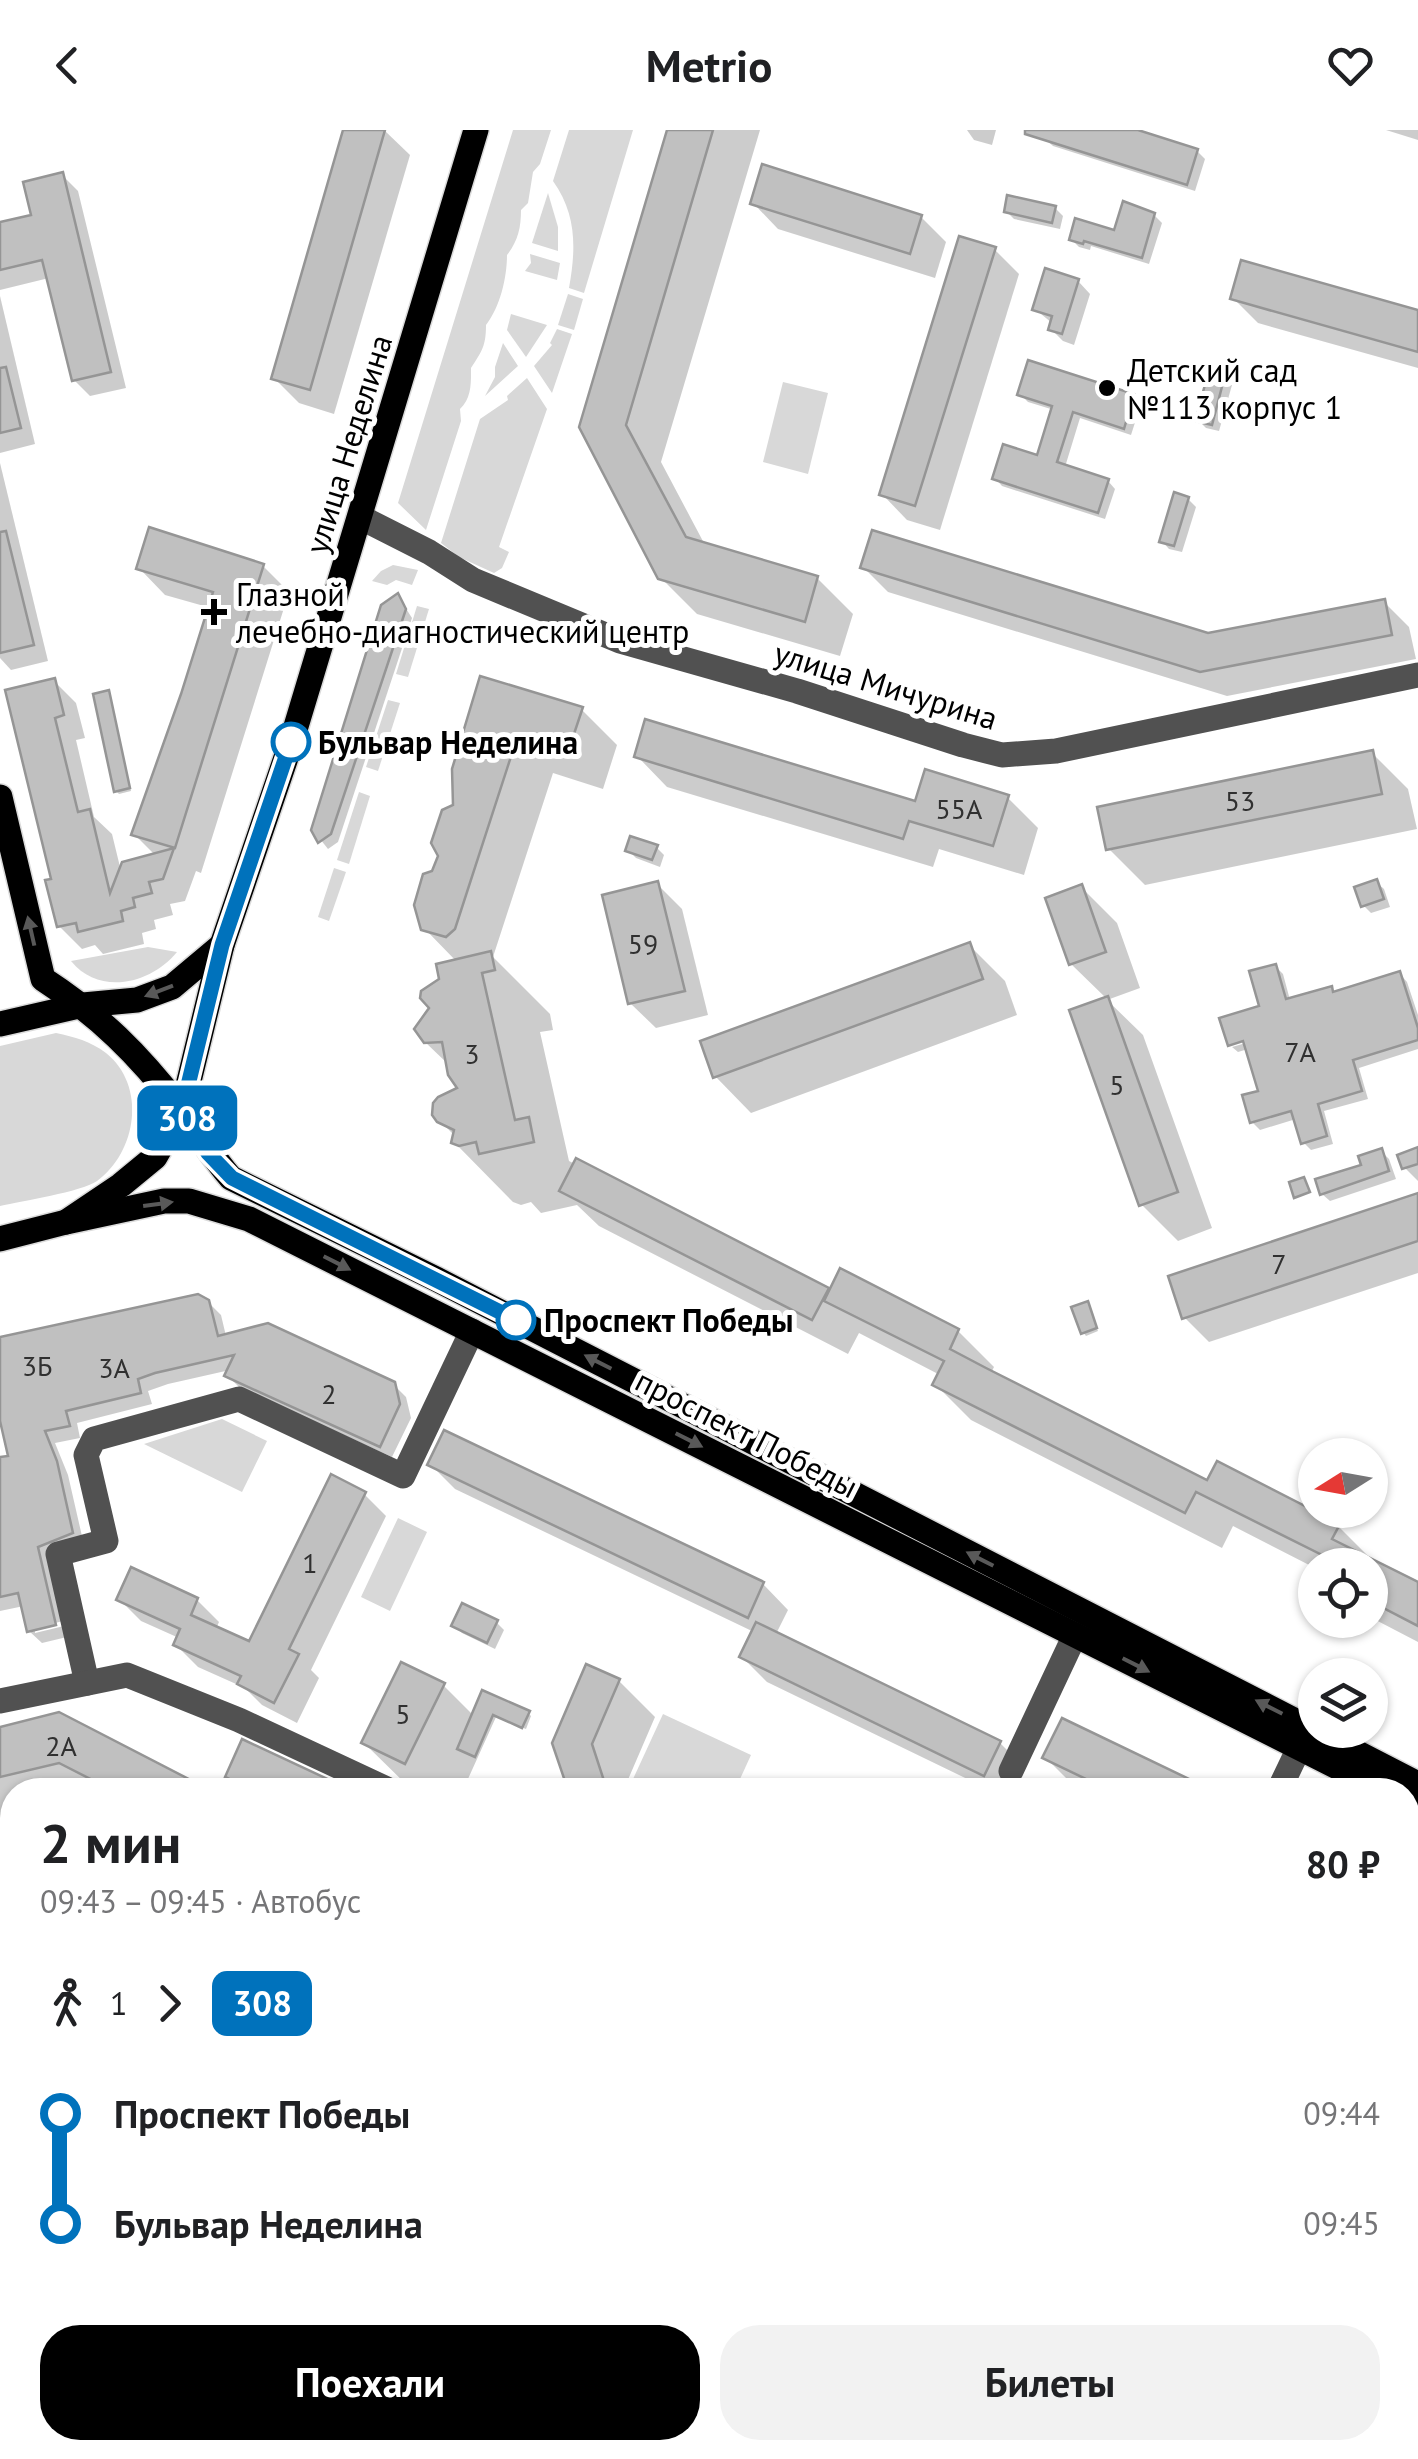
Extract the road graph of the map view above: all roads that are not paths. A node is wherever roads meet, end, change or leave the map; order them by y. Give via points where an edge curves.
1 (476, 130) edge
2 (360, 517) junction
3 (1418, 675) edge
4 (0, 797) edge
5 (222, 945) junction
6 (83, 1005) junction
7 (0, 1024) edge
8 (182, 1110) junction
9 (66, 1222) junction
10 (0, 1239) edge
11 (472, 1331) junction
12 (1075, 1635) junction
13 (88, 1682) junction
14 (0, 1700) edge
15 (1298, 1747) edge
16 (1299, 1748) joint
17 (1011, 1771) dead end
18 (363, 1778) edge
19 (1285, 1778) edge
20 (1359, 1778) edge
21 (1406, 1778) edge

1 - 2 main road, улица Неделина
2 - 3 street, улица Мичурина via 473,580 620,641 1002,755 1056,751
2 - 5 main road, улица Неделина
6 -> 4 main road, проспект Победы via 42,979
5 -> 6 main road via 172,987 137,1000
5 - 8 main road, улица Неделина
6 - 7 main road
6 - 8 main road, проспект Победы
8 - 9 main road, улица Неделина via 154,1156
21 -> 8 main road, проспект Победы via 262,1196 232,1178
9 - 10 main road, проспект Победы
9 -> 11 main road, проспект Победы via 164,1201 210,1206 250,1219
11 -> 12 main road, проспект Победы
11 - 13 street via 403,1476 239,1399 94,1439 86,1454 106,1541 58,1554
12 -> 15 main road, проспект Победы
12 - 17 street
13 - 14 street
13 - 18 street via 128,1675
16 - 19 street
16 - 20 main road, проспект Победы

